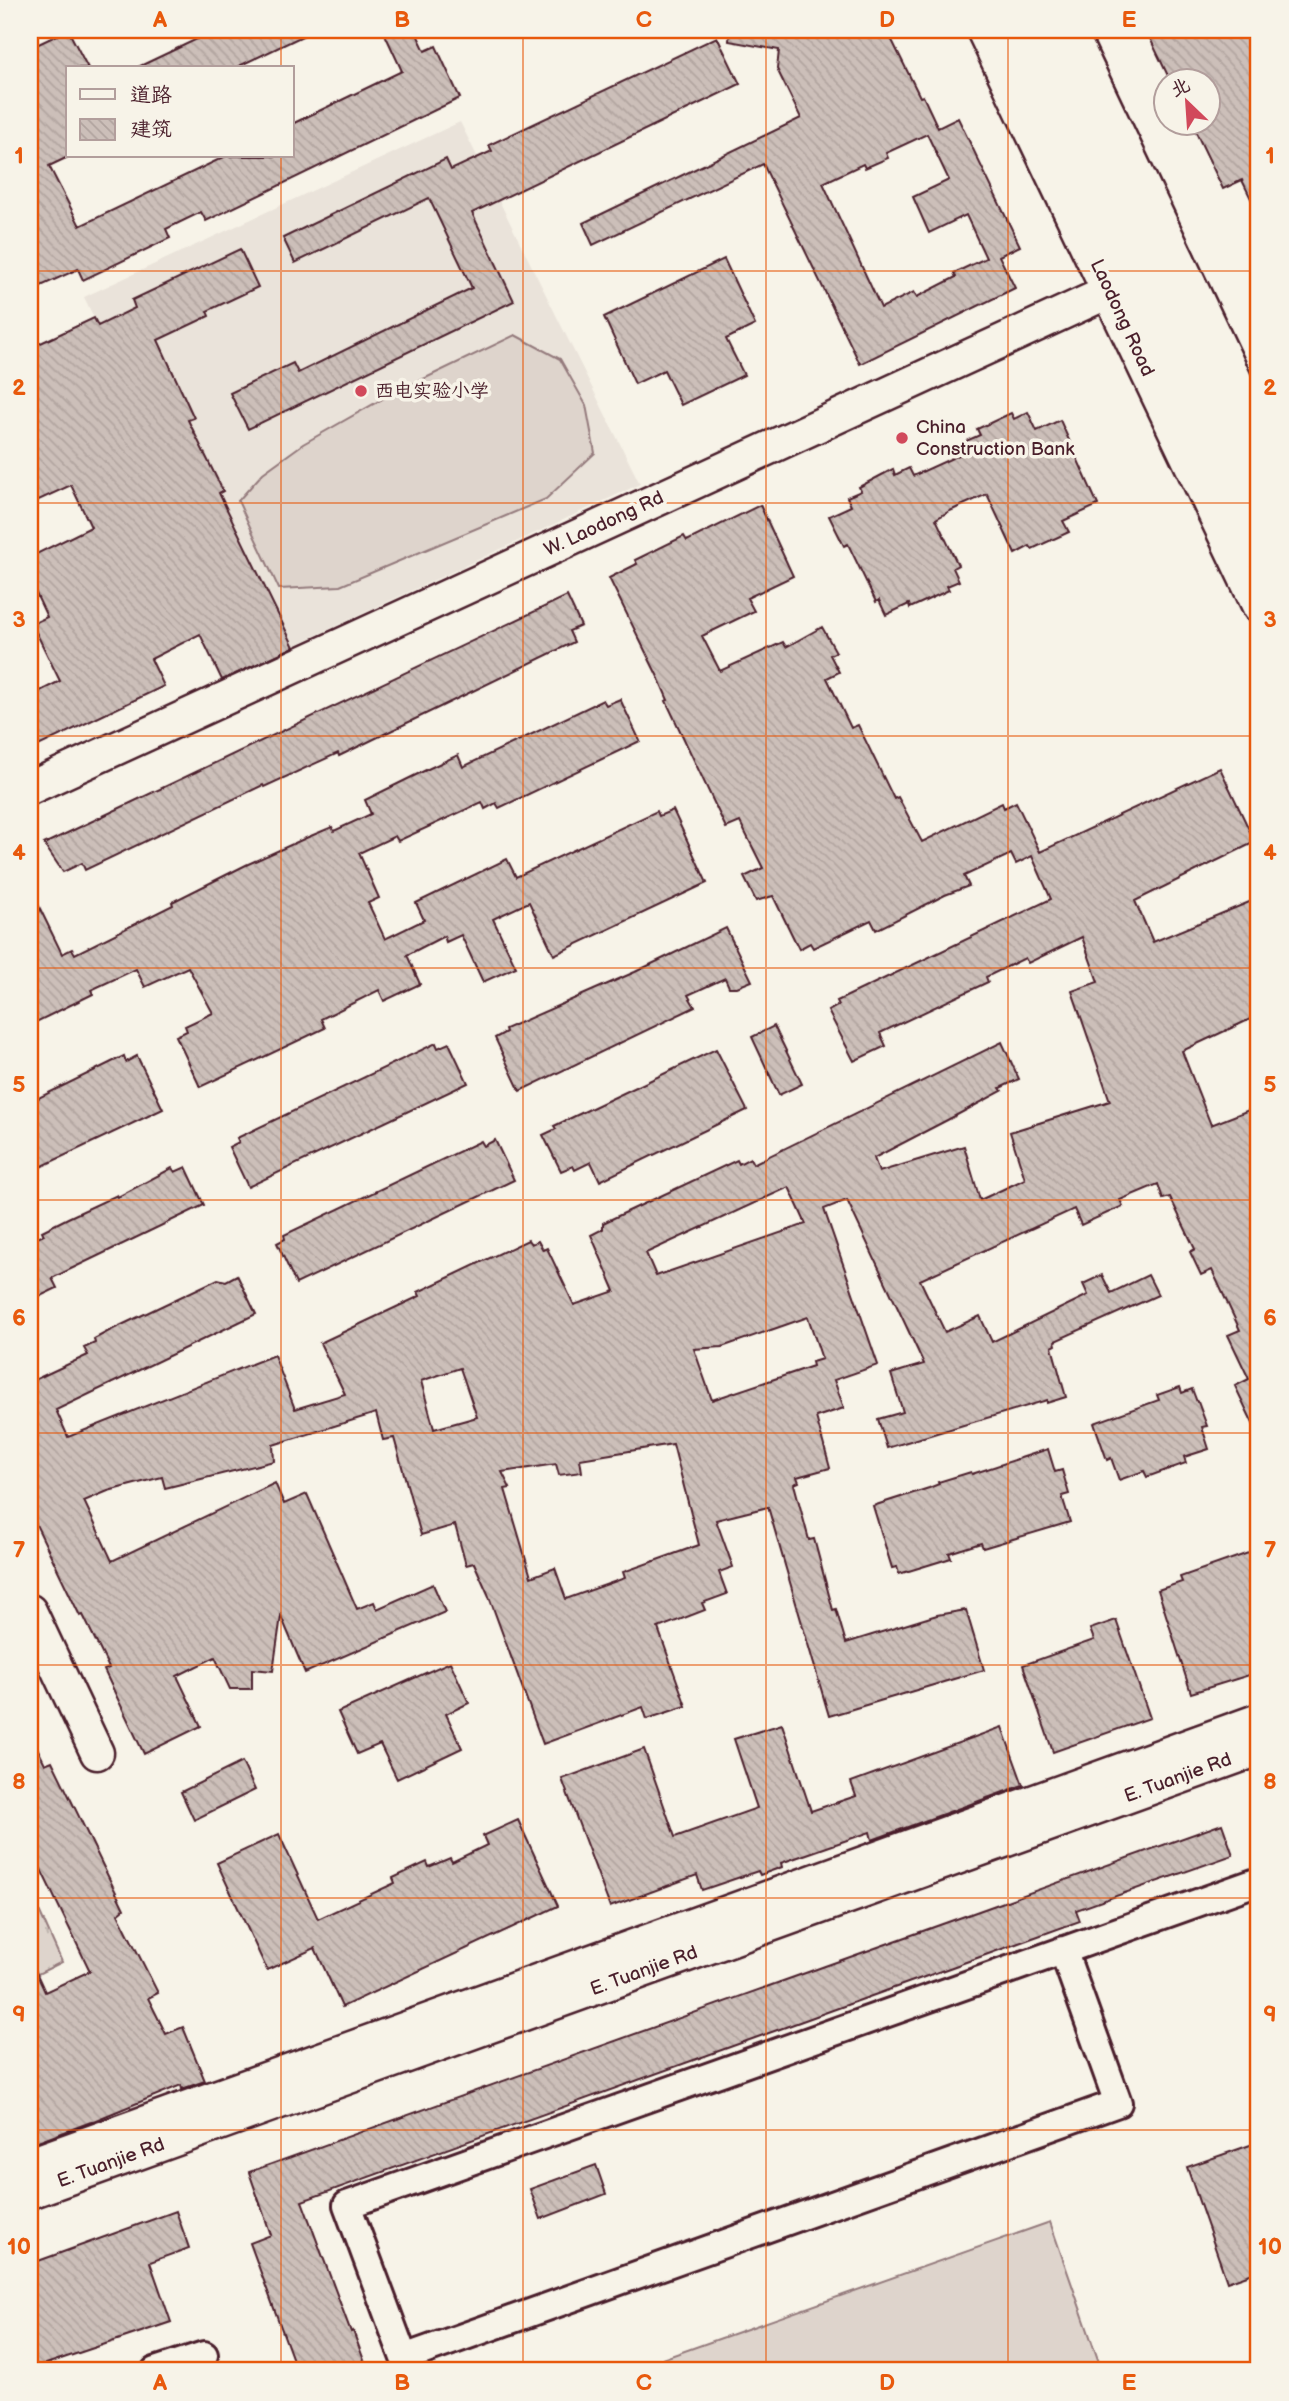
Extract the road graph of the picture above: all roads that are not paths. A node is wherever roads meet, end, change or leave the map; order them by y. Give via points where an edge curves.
1 (983, 30) edge
2 (1010, 30) edge
3 (1045, 30) edge
4 (1069, 30) edge
5 (1144, 276) junction
6 (1259, 430) edge
7 (1259, 481) edge
8 (1259, 551) edge
9 (1259, 607) edge
10 (30, 788) edge
11 (30, 1611) edge
12 (1259, 1720) edge
13 (1259, 1749) edge
14 (97, 1753) dead end
15 (1259, 1881) edge
16 (1063, 1950) junction
17 (30, 2164) edge
18 (30, 2192) edge
19 (204, 2355) dead end
20 (155, 2371) edge

1 - 5 street, Laodong Road
2 - 5 main road, Laodong Road
3 - 5 main road, Laodong Road
4 - 5 street, Laodong Road
5 - 6 street, Laodong Road
5 - 7 main road, Laodong Road
5 - 8 main road, Laodong Road
5 - 9 street, Laodong Road
5 - 10 street, W. Laodong Rd
11 - 14 street
12 - 17 street
13 - 18 street, E. Tuanjie Rd
15 - 16 street
16 - 16 street via 347,2204 404,2358 1118,2103
19 - 20 street

